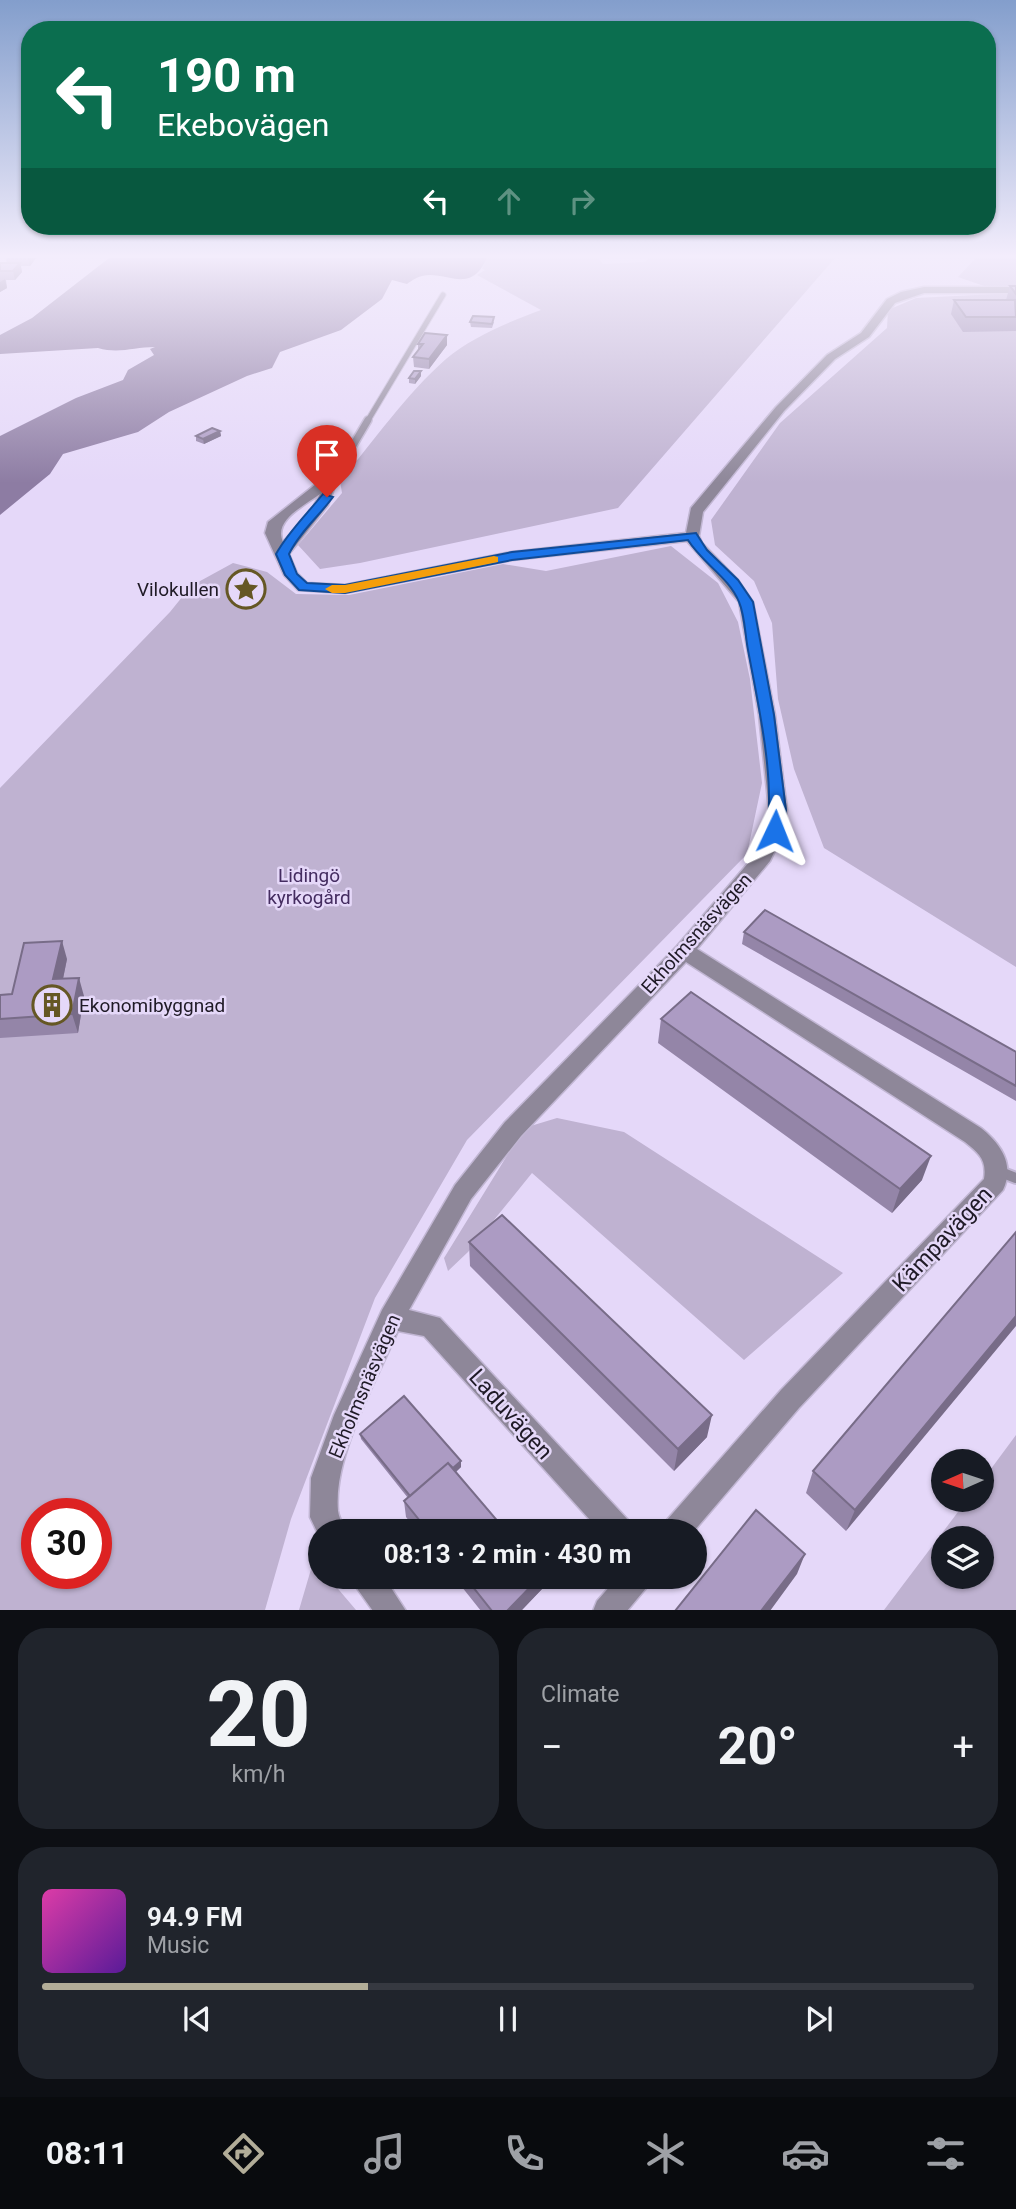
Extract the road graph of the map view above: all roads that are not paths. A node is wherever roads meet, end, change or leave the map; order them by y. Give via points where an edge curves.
1 (420, 333) edge
2 (866, 333) edge
3 (329, 486) junction
4 (692, 536) junction
5 (282, 554) junction
6 (684, 951) junction
7 (1007, 1175) edge
8 (391, 1318) junction
9 (325, 1519) edge
10 (608, 1519) edge
11 (686, 1519) edge
12 (375, 1589) edge
13 (626, 1589) edge
14 (391, 1610) edge
15 (608, 1610) edge

1 - 3 lane
2 - 4 street via 831,356 780,409 696,511
3 - 5 street via 327,497
3 - 5 street via 321,487 275,522 272,533
4 - 5 street via 512,556 345,589 303,587 291,575
4 - 6 street, Ekholmsnäsvägen via 746,602 767,715 778,810 764,857
6 - 7 street, Kämpavägen via 973,1135 993,1152
6 - 8 street, Ekholmsnäsvägen via 499,1145 463,1192
7 - 11 street, Kämpavägen via 790,1399
8 - 9 street, Ekholmsnäsvägen via 347,1415 325,1478
8 - 10 street, Laduvägen via 431,1326
12 - 14 street
13 - 15 street

